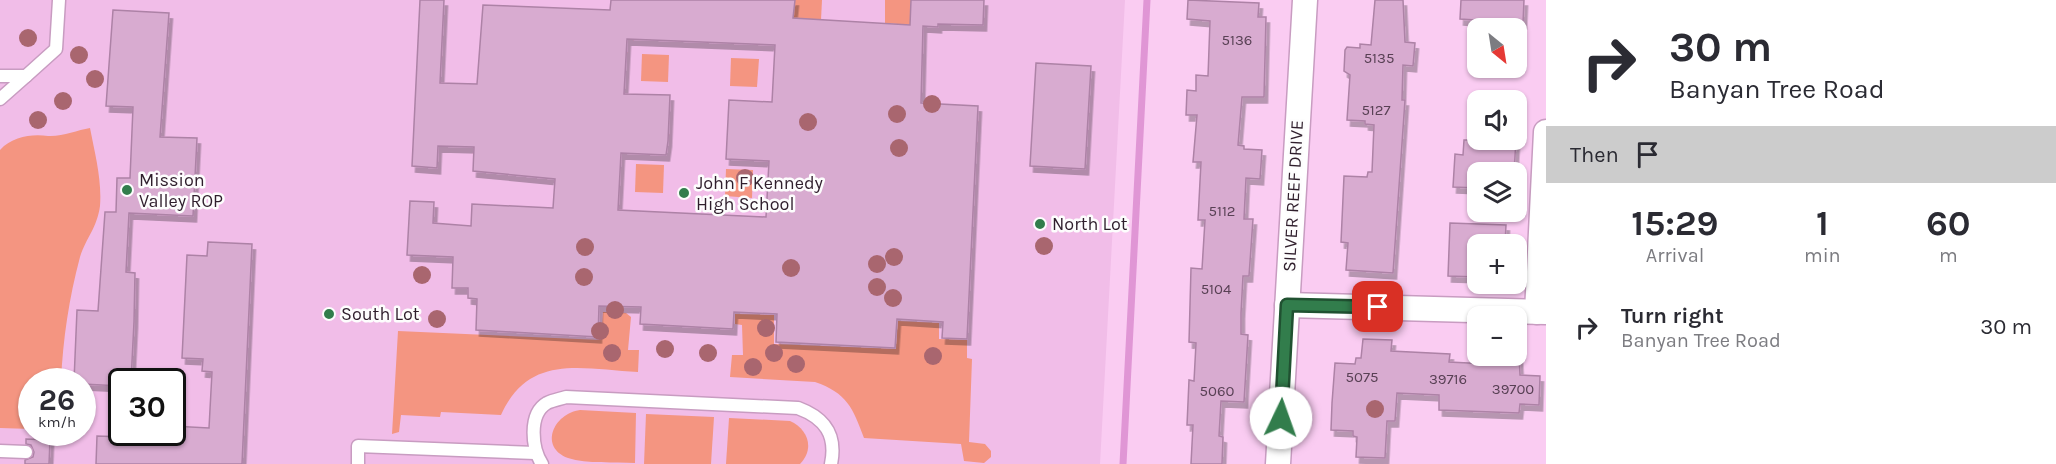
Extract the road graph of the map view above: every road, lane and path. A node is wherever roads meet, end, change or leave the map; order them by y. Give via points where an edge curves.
1 (59, 0) edge
2 (1305, 0) edge
3 (0, 76) edge
4 (26, 76) junction
5 (0, 99) edge
6 (1546, 132) edge
7 (1287, 305) junction
8 (1541, 312) edge
9 (0, 451) edge
10 (26, 452) dead end
11 (538, 459) edge
12 (358, 464) edge
13 (831, 464) edge
14 (1278, 464) edge

1 - 4 lane via 56,50
2 - 7 street, SILVER REEF DRIVE
3 - 4 lane
4 - 5 lane
6 - 8 street
7 - 8 street
7 - 14 street, SILVER REEF DRIVE
9 - 10 lane
11 - 12 lane via 358,446
11 - 13 lane via 537,416 546,403 566,397 798,408 827,425 832,437

